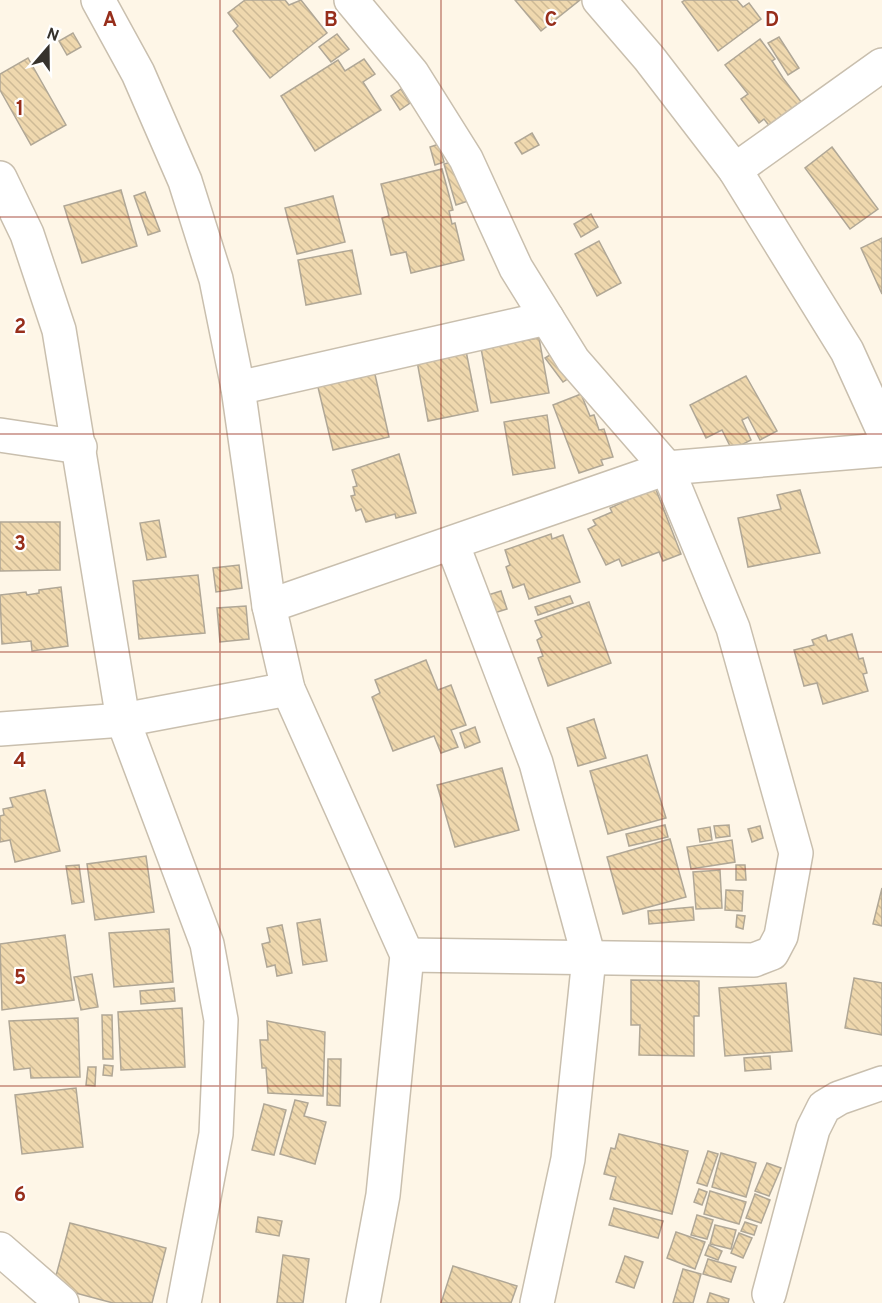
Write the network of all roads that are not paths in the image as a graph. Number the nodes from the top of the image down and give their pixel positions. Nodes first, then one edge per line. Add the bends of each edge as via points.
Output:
1 (98, 0) edge
2 (351, 0) edge
3 (599, 0) edge
4 (882, 65) edge
5 (735, 170) junction
6 (0, 178) edge
7 (547, 318) junction
8 (238, 388) junction
9 (882, 428) edge
10 (0, 435) edge
11 (80, 447) junction
12 (882, 450) edge
13 (667, 468) junction
14 (452, 543) junction
15 (269, 606) junction
16 (288, 689) junction
17 (123, 720) junction
18 (0, 729) edge
19 (407, 956) junction
20 (589, 958) junction
21 (882, 1083) edge
22 (0, 1249) edge
23 (769, 1294) dead end
24 (62, 1303) edge
25 (184, 1303) edge
26 (363, 1303) edge
27 (537, 1303) edge

1 - 8 street via 138,73 185,181 216,279
2 - 7 street via 412,73 466,159 516,268
3 - 5 street
4 - 5 street
5 - 9 street via 848,351
6 - 11 street via 27,234 59,330
7 - 8 street
7 - 13 street via 573,360
8 - 15 street
10 - 11 street
11 - 17 street
12 - 13 street
13 - 14 street
13 - 20 street via 733,628 796,853 781,936 771,953 754,960
14 - 15 street
14 - 20 street via 536,763
15 - 16 street
16 - 17 street
16 - 19 street
17 - 18 street
17 - 25 street via 207,944 221,1020 216,1134
19 - 20 street
19 - 26 street via 383,1195
20 - 27 street via 568,1159
21 - 23 street via 824,1107 813,1129
22 - 24 street

